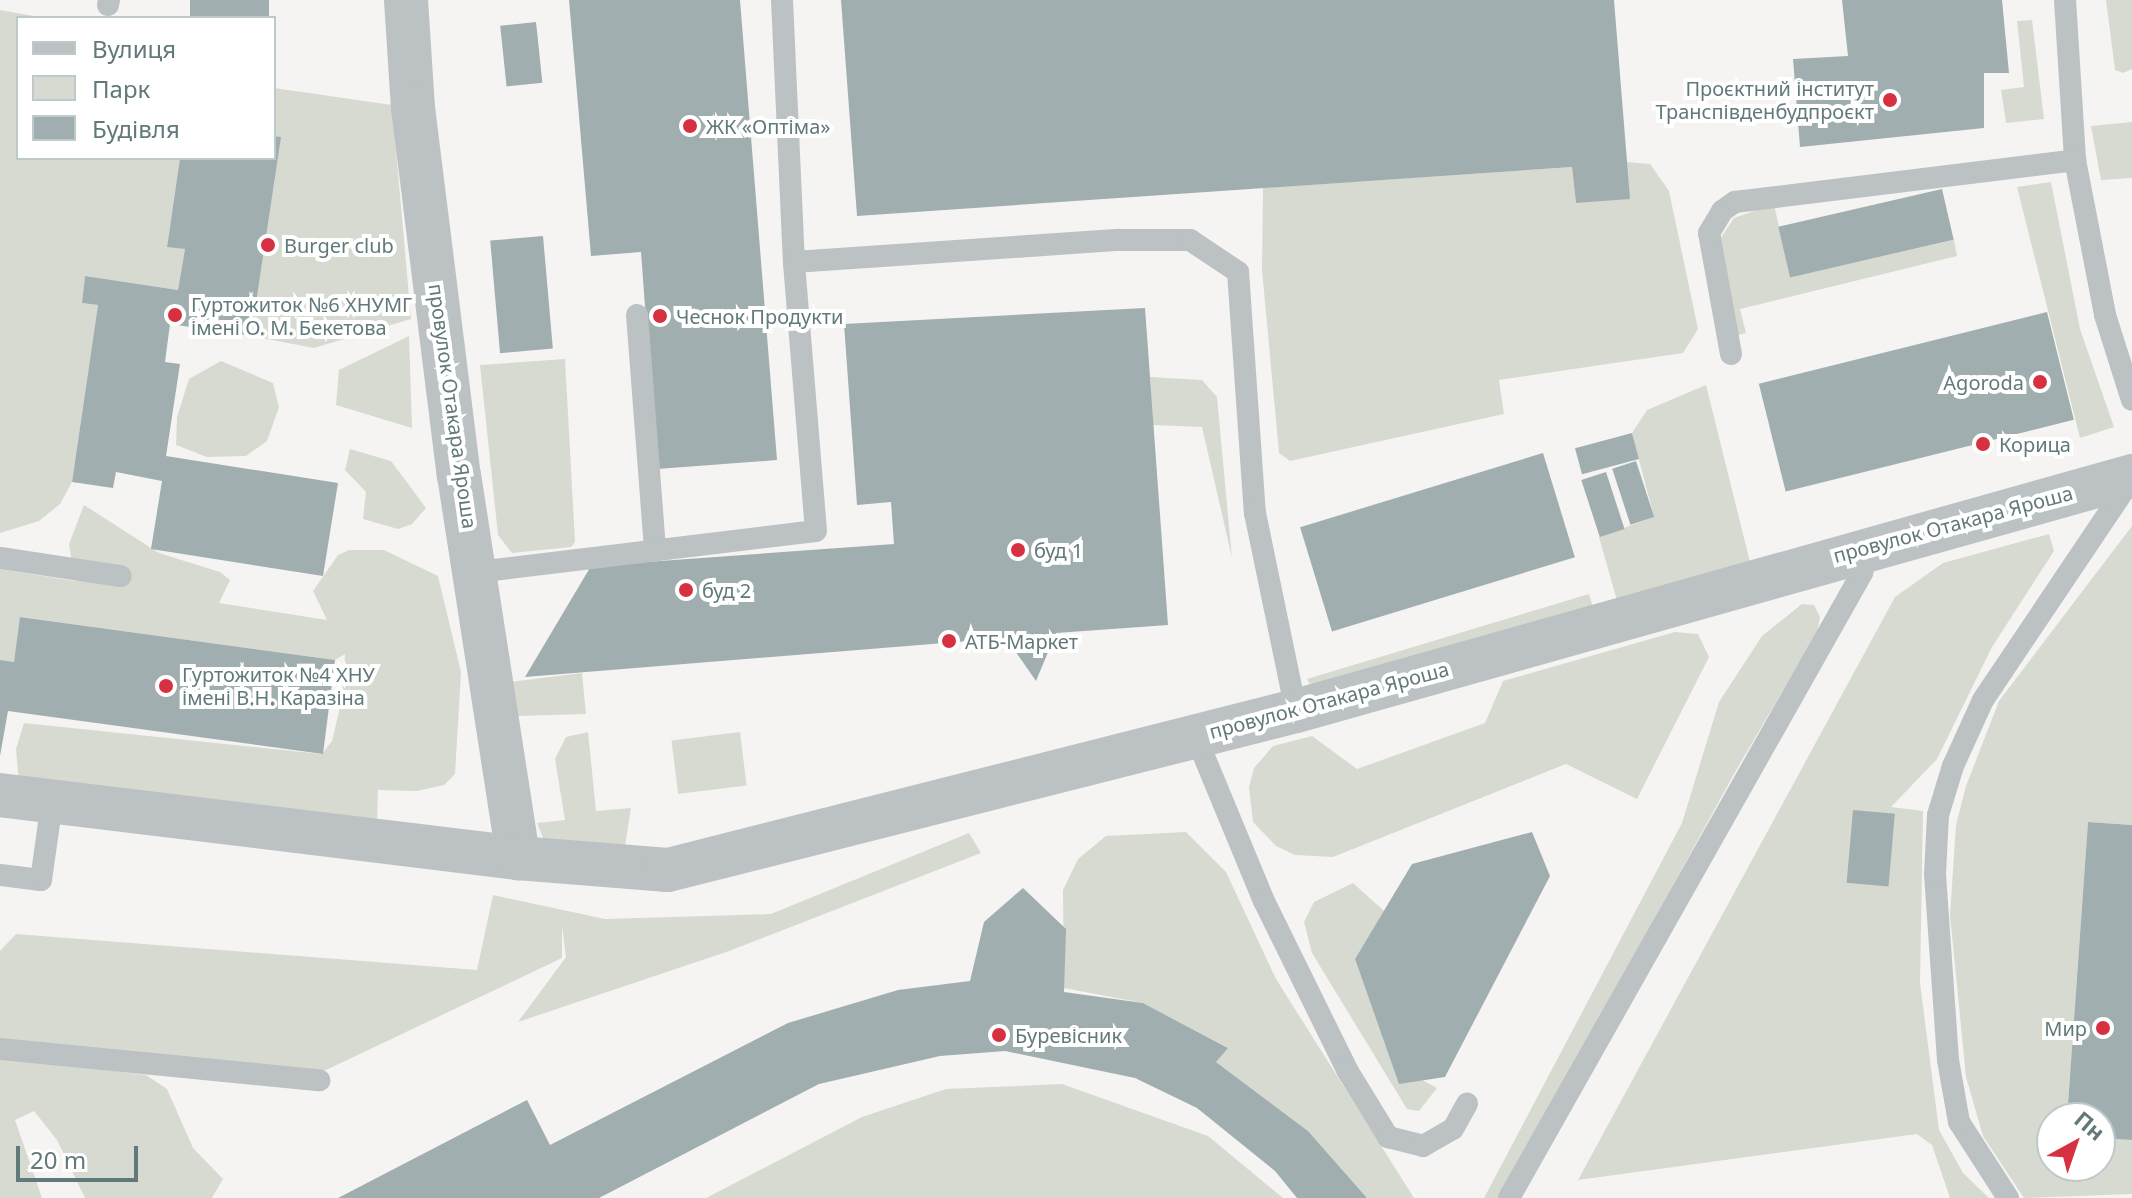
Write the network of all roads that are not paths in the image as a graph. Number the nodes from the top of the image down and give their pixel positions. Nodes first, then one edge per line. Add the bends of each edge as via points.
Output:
1 (406, 0) edge
2 (782, 0) edge
3 (2065, 0) edge
4 (2075, 160) junction
5 (794, 262) junction
6 (637, 315) dead end
7 (1731, 354) dead end
8 (2132, 400) edge
9 (2132, 477) edge
10 (1869, 546) junction
11 (655, 550) junction
12 (0, 558) edge
13 (477, 572) junction
14 (121, 576) dead end
15 (1296, 711) junction
16 (1196, 737) junction
17 (0, 795) edge
18 (52, 802) junction
19 (518, 858) junction
20 (0, 875) edge
21 (0, 1049) edge
22 (319, 1080) dead end
23 (1467, 1104) dead end
24 (1509, 1198) edge
25 (2008, 1198) edge

1 - 13 street, провулок Отакара Яроша via 413,108 459,475
2 - 5 lane
3 - 4 lane
4 - 7 lane via 1735,202 1722,211 1709,233
4 - 8 lane via 2105,315
5 - 11 lane via 816,531
5 - 15 lane via 1190,240 1238,272 1255,513
6 - 11 lane
9 - 10 street, провулок Отакара Яроша
9 - 25 lane via 1983,700 1938,815 1935,874 1948,1060 1959,1122
10 - 15 street, провулок Отакара Яроша
10 - 24 lane via 1862,573
11 - 13 lane
12 - 14 lane
13 - 19 street, провулок Отакара Яроша
15 - 16 street, провулок Отакара Яроша
16 - 19 street, провулок Отакара Яроша via 668,870
16 - 23 lane via 1264,901 1347,1070 1388,1137 1423,1146 1453,1129
17 - 18 street, провулок Отакара Яроша
18 - 19 street, провулок Отакара Яроша
18 - 20 lane via 41,880
21 - 22 lane

